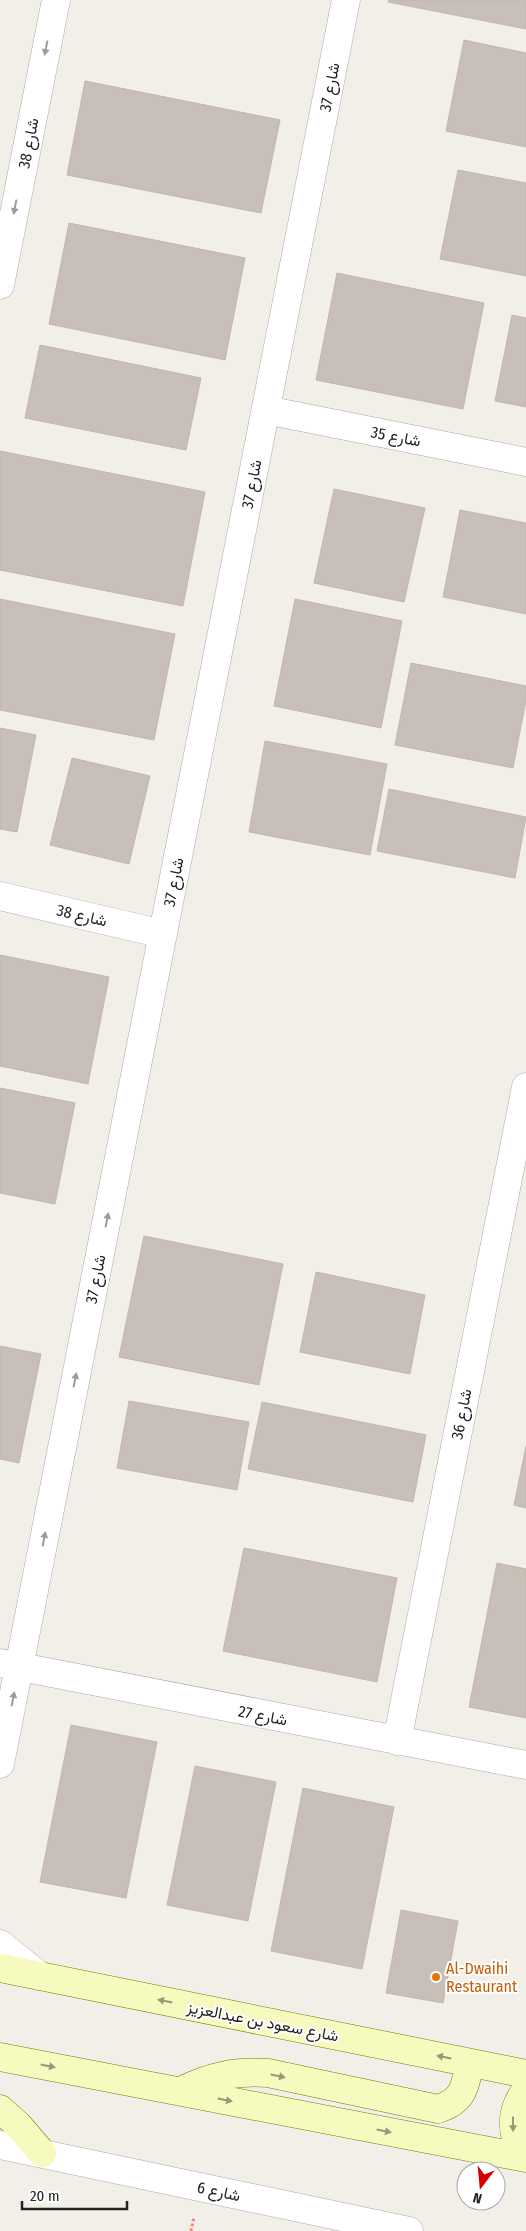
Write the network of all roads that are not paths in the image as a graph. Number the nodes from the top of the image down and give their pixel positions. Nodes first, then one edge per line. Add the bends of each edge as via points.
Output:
1 (56, 0) edge
2 (346, 0) edge
3 (0, 285) edge
4 (266, 410) junction
5 (526, 462) edge
6 (0, 896) edge
7 (163, 934) junction
8 (526, 1088) edge
9 (9, 1665) edge
10 (397, 1741) junction
11 (0, 1764) edge
12 (526, 1765) edge
13 (0, 1944) edge
14 (0, 1968) edge
15 (40, 1976) junction
16 (0, 2057) edge
17 (470, 2063) junction
18 (526, 2074) edge
19 (526, 2090) edge
20 (181, 2091) junction
21 (0, 2109) edge
22 (0, 2145) edge
23 (42, 2153) junction
24 (526, 2158) edge
25 (409, 2231) edge

1 -> 3 street, شارع 38
2 - 4 street, شارع 37
4 - 5 street, شارع 35
4 - 7 street, شارع 37
6 - 7 street, شارع 38
9 -> 7 street, شارع 37
8 - 10 street, شارع 36
9 - 10 street, شارع 27
11 -> 9 street, شارع 37
10 - 12 street, شارع 27
13 - 15 street
14 - 15 main road, شارع سعود بن عبدالعزيز
17 -> 15 main road, شارع سعود بن عبدالعزيز
16 -> 20 main road
17 - 18 main road, شارع سعود بن عبدالعزيز
20 -> 17 main road via 223,2074 245,2072 438,2109 448,2106 460,2095
19 -> 24 main road via 514,2114 513,2130 517,2145
20 -> 24 main road
21 - 23 main road
22 - 23 street, شارع 6
23 - 25 street, شارع 6

